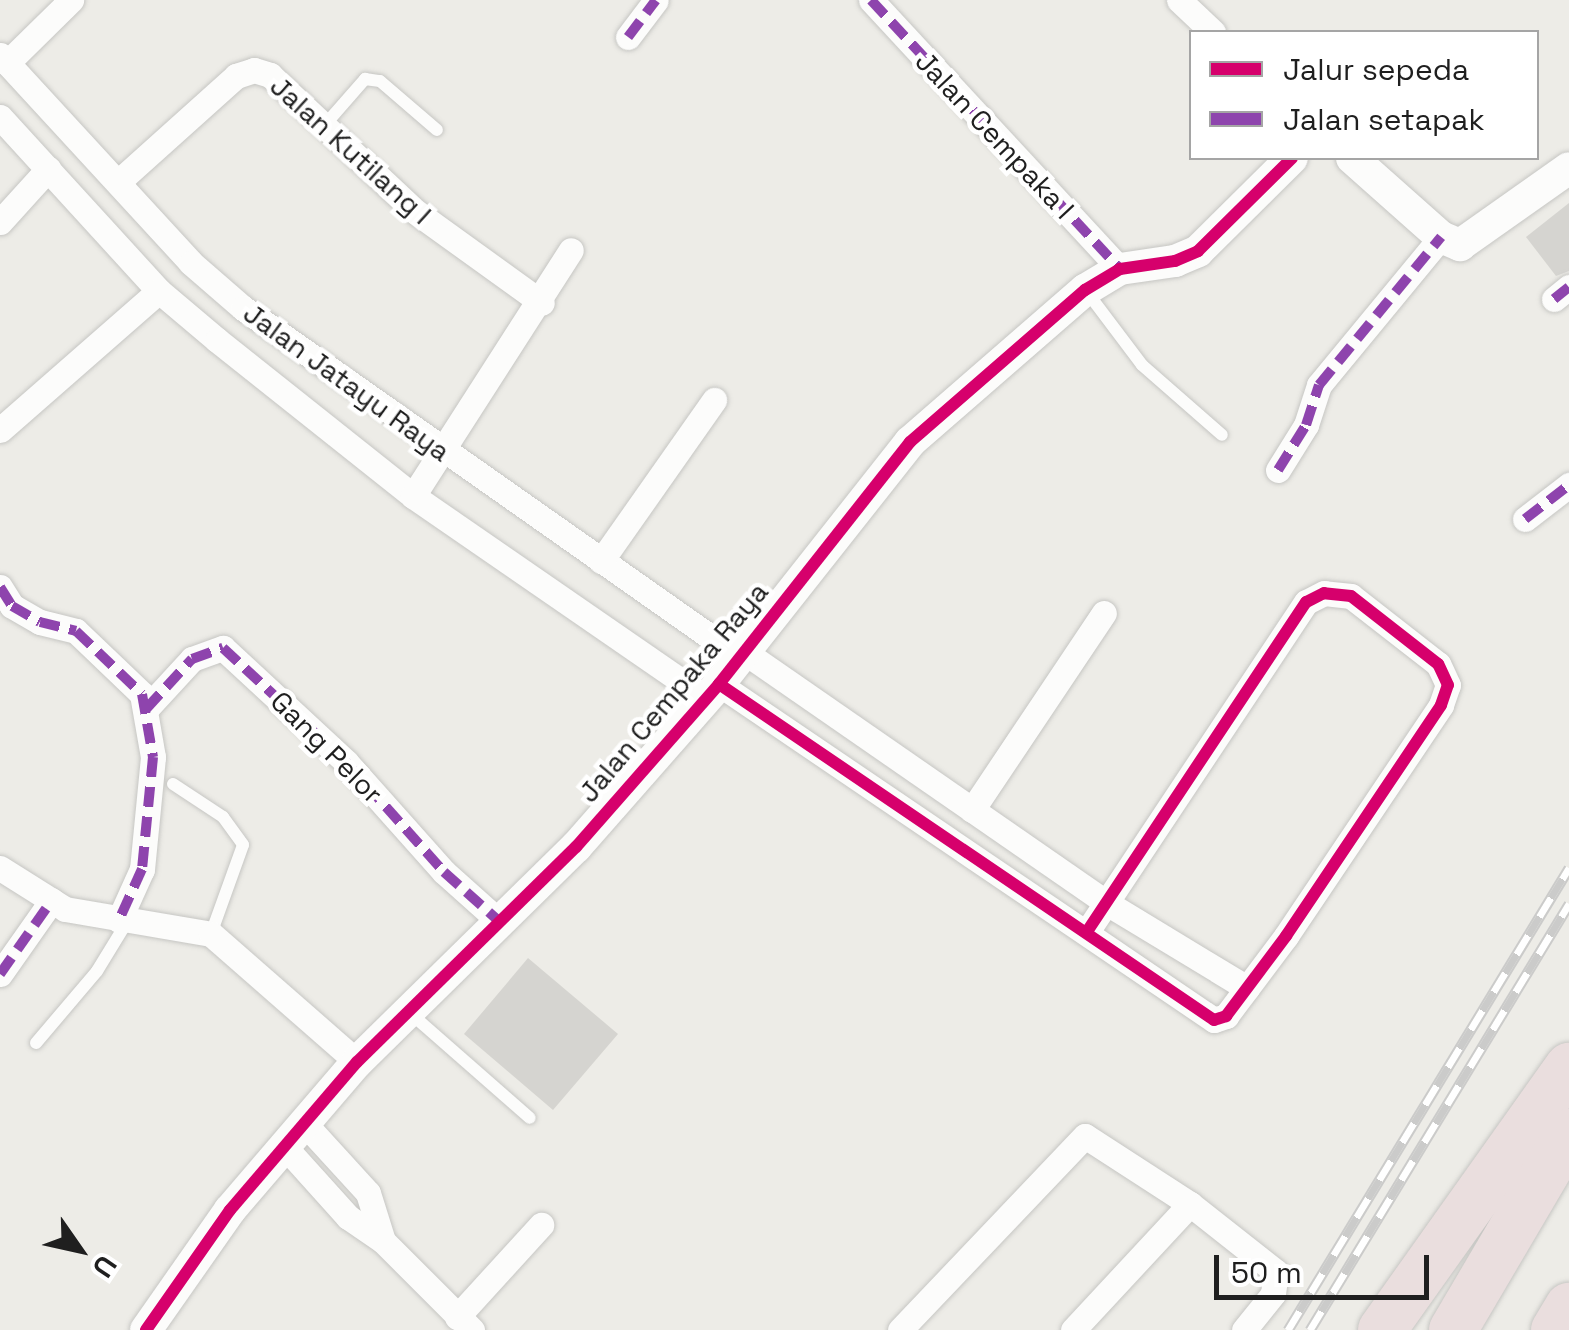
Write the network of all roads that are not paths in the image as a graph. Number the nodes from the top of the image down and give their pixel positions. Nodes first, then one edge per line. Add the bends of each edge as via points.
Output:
1 (71, 0) edge
2 (656, 0) edge
3 (870, 0) edge
4 (1179, 0) edge
5 (1211, 30) edge
6 (628, 36) dead end
7 (3, 59) edge
8 (0, 117) edge
9 (323, 128) junction
10 (436, 130) dead end
11 (1290, 160) edge
12 (1354, 160) edge
13 (1569, 168) edge
14 (48, 169) junction
15 (118, 182) junction
16 (0, 222) edge
17 (1442, 237) junction
18 (571, 250) dead end
19 (1120, 269) junction
20 (1084, 290) junction
21 (159, 292) junction
22 (542, 303) junction
23 (714, 400) dead end
24 (0, 430) edge
25 (1222, 434) dead end
26 (442, 450) junction
27 (1278, 470) dead end
28 (1569, 485) edge
29 (413, 496) junction
30 (1525, 519) dead end
31 (601, 560) junction
32 (0, 587) edge
33 (1104, 613) dead end
34 (741, 654) junction
35 (712, 691) junction
36 (146, 709) junction
37 (172, 784) dead end
38 (972, 810) junction
39 (0, 868) edge
40 (52, 900) junction
41 (1105, 902) junction
42 (123, 921) junction
43 (500, 922) junction
44 (1087, 930) junction
45 (211, 934) junction
46 (0, 974) edge
47 (1246, 988) junction
48 (408, 1011) junction
49 (36, 1043) dead end
50 (357, 1062) junction
51 (1569, 1067) edge
52 (530, 1118) dead end
53 (1569, 1133) edge
54 (295, 1136) junction
55 (1190, 1204) junction
56 (540, 1225) dead end
57 (383, 1241) junction
58 (1569, 1307) edge
59 (464, 1323) edge
60 (909, 1327) edge
61 (146, 1330) edge
62 (1074, 1330) edge
63 (1244, 1330) edge
64 (1382, 1330) edge
65 (1453, 1330) edge
66 (1555, 1330) edge

1 - 7 street
2 - 6 street
3 - 19 street, Jalan Cempaka I
4 - 5 street
7 - 15 street, Jalan Jatayu Raya
8 - 14 street, Jalan Jatayu Raya
9 - 10 lane via 366,79 380,80
9 - 15 street, Jalan Kutilang I via 270,75 254,70 236,76
9 - 22 street, Jalan Kutilang I via 416,212
11 - 19 street, Jalan Cempaka Raya via 1198,251 1176,262
12 - 17 street
13 - 17 street via 1460,245
14 - 16 street
14 - 21 street, Jalan Jatayu Raya
15 - 26 street, Jalan Jatayu Raya via 243,308
17 - 27 street via 1319,385 1306,426
18 - 22 street
19 - 20 street, Jalan Cempaka Raya
20 - 25 lane via 1142,365
20 - 34 street, Jalan Cempaka Raya via 910,442
21 - 24 street
21 - 29 street, Jalan Jatayu Raya
22 - 26 street
23 - 31 street
26 - 29 street
26 - 31 street, Jalan Jatayu Raya
28 - 30 street
29 - 35 street, Jalan Jatayu Raya
31 - 34 street, Jalan Jatayu Raya
32 - 36 street via 12,606 76,631 130,680
33 - 38 street
34 - 35 street, Jalan Cempaka Raya
34 - 38 street, Jalan Jatayu Raya
35 - 43 street, Jalan Cempaka Raya
35 - 44 street, Jalan Jatayu Raya
36 - 42 street via 153,757 142,869
36 - 43 street, Gang Pelor via 192,660 223,648 346,762 444,872
37 - 45 lane via 223,817 243,845
38 - 41 street, Jalan Jatayu Raya
39 - 40 street
40 - 42 street
40 - 46 street
41 - 44 street
41 - 47 street, Jalan Jatayu Raya
41 - 47 street via 1306,602 1324,593 1351,596 1438,664 1448,685
42 - 45 street
42 - 49 lane via 98,972
43 - 48 street, Jalan Cempaka Raya
44 - 47 street, Jalan Jatayu Raya via 1214,1020 1226,1016
45 - 50 street
48 - 50 street, Jalan Cempaka Raya
48 - 52 lane
50 - 54 street, Jalan Cempaka Raya
51 - 64 highway
53 - 65 highway
54 - 57 street via 348,1217
54 - 57 street via 335,1159 377,1206
54 - 61 street, Jalan Cempaka Raya via 230,1210
55 - 60 street via 1080,1138
55 - 62 street
55 - 63 street via 1276,1272 1273,1294
56 - 59 street
57 - 59 street
58 - 66 highway

